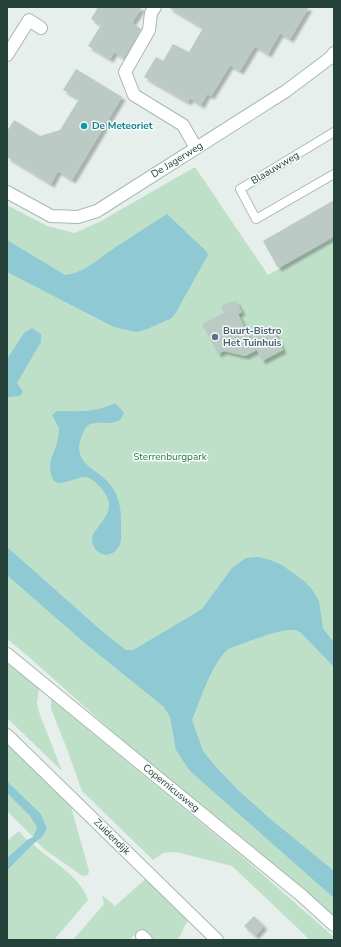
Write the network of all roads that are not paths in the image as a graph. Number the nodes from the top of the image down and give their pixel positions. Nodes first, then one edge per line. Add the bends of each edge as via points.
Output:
1 (155, 7) edge
2 (41, 28) dead end
3 (7, 55) edge
4 (333, 58) edge
5 (334, 132) edge
6 (196, 148) junction
7 (334, 174) edge
8 (7, 192) edge
9 (7, 654) edge
10 (7, 735) edge
11 (334, 925) edge
12 (217, 940) edge

1 - 6 street via 151,13 150,30 125,72 134,95 183,125
2 - 3 street via 29,20
4 - 6 street, De Jagerweg
5 - 7 lane, Blaauwweg via 240,189 256,219
6 - 8 street, De Jagerweg via 97,211 78,217 51,216
9 - 11 street, Copernicusweg via 301,895
10 - 12 street, Zuidendijk

